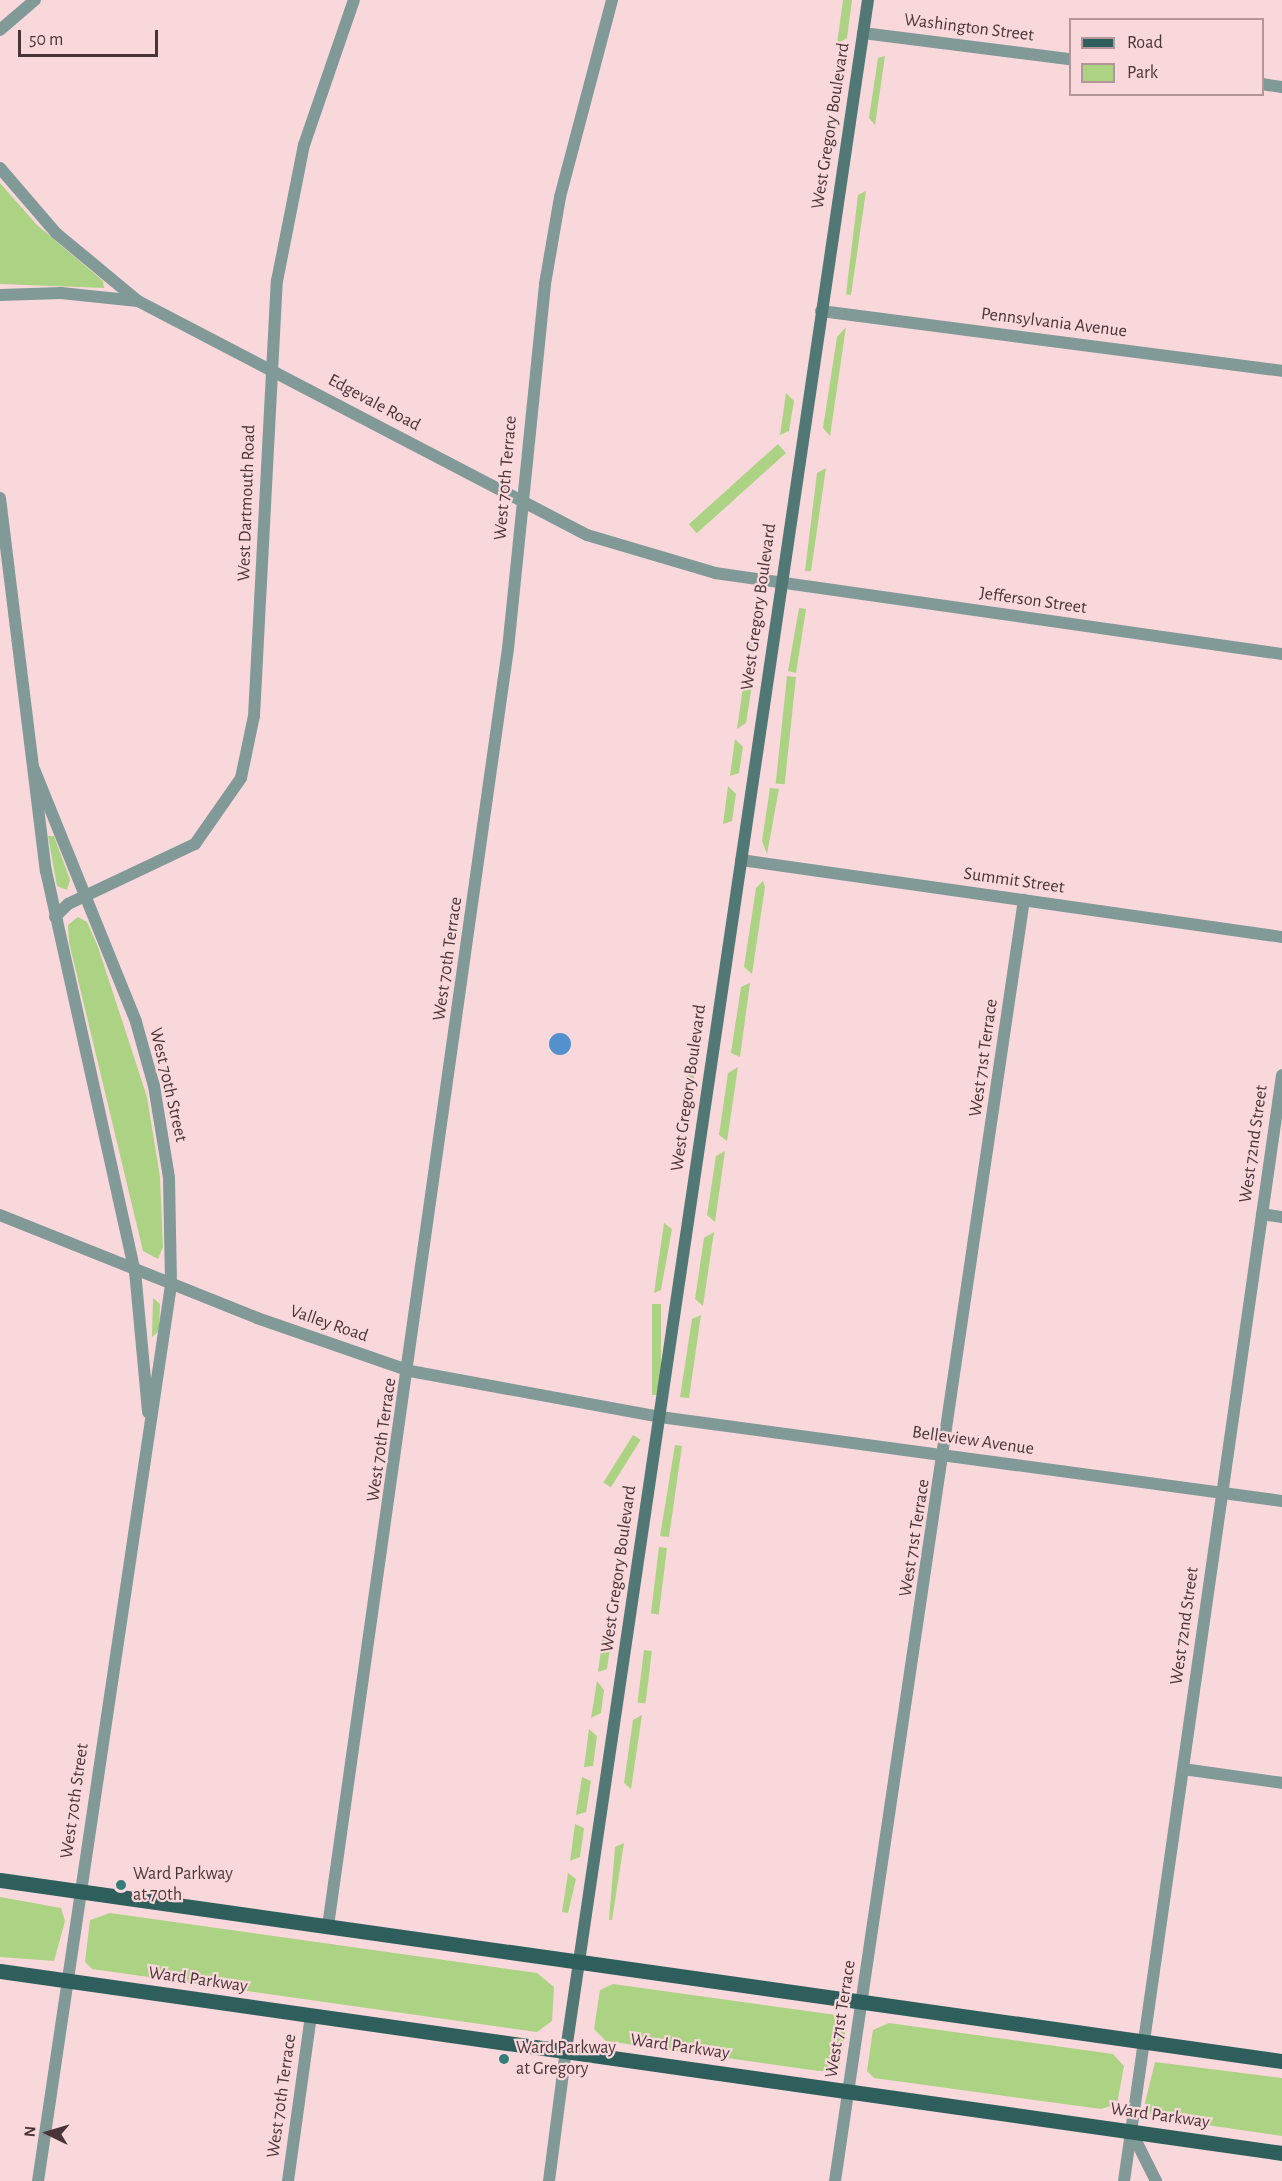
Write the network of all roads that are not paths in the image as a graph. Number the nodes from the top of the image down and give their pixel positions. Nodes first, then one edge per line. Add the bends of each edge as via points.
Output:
1 (35, 0) edge
2 (354, 0) edge
3 (612, 0) edge
4 (868, 0) edge
5 (0, 30) edge
6 (863, 33) junction
7 (1069, 59) edge
8 (1264, 84) edge
9 (1282, 87) edge
10 (0, 168) edge
11 (0, 295) edge
12 (138, 301) junction
13 (821, 311) junction
14 (269, 366) junction
15 (1282, 371) edge
16 (0, 498) edge
17 (522, 500) junction
18 (780, 584) junction
19 (1282, 654) edge
20 (34, 769) junction
21 (741, 860) junction
22 (87, 895) junction
23 (1024, 900) junction
24 (55, 917) junction
25 (1282, 937) edge
26 (1282, 1075) edge
27 (1262, 1214) junction
28 (0, 1215) edge
29 (1282, 1217) edge
30 (135, 1271) junction
31 (171, 1285) junction
32 (410, 1371) junction
33 (660, 1417) junction
34 (149, 1425) junction
35 (946, 1455) junction
36 (1221, 1493) junction
37 (1282, 1501) edge
38 (1183, 1768) junction
39 (1282, 1783) edge
40 (0, 1880) edge
41 (80, 1891) junction
42 (328, 1926) junction
43 (579, 1963) junction
44 (0, 1971) edge
45 (66, 1980) junction
46 (862, 2000) junction
47 (311, 2016) junction
48 (1142, 2042) junction
49 (566, 2050) junction
50 (1282, 2061) edge
51 (849, 2092) junction
52 (1131, 2132) junction
53 (1282, 2153) edge
54 (38, 2181) edge
55 (288, 2181) edge
56 (549, 2181) edge
57 (836, 2181) edge
58 (1124, 2181) edge
59 (1156, 2181) edge

1 - 5 street
2 - 14 street, West Dartmouth Road via 290,202
3 - 17 street, West 70th Terrace via 560,197
4 - 6 main road, West Gregory Boulevard
6 - 7 street, Washington Street
6 - 13 main road, West Gregory Boulevard
8 - 9 street
10 - 12 street, Edgevale Road via 56,233
11 - 12 street via 61,293
12 - 14 street, Edgevale Road
13 - 15 street, Pennsylvania Avenue
13 - 18 main road, West Gregory Boulevard
14 - 17 street, Edgevale Road
14 - 22 street, West Dartmouth Road via 254,716 240,778 195,844
16 - 20 street, West 70th Street
17 - 18 street, Edgevale Road via 587,535 648,555
17 - 32 street, West 70th Terrace via 508,649
18 - 19 street, Jefferson Street
18 - 21 main road, West Gregory Boulevard
20 - 22 street, West 70th Street
20 - 24 street, West 70th Street
21 - 23 street, Summit Street
21 - 33 main road, West Gregory Boulevard
22 - 24 street, West Dartmouth Road
22 - 31 street, West 70th Street via 136,1022 161,1121
23 - 25 street, Summit Street
23 - 35 street, West 71st Terrace
24 - 30 street, West 70th Street
26 - 27 street, West 72nd Street
27 - 29 street
27 - 36 street, West 72nd Street
28 - 30 street, Valley Road
30 - 31 street, Valley Road
30 - 34 street, West 70th Street
31 - 32 street, Valley Road
31 - 34 street, West 70th Street
32 - 33 street, Valley Road
32 - 42 street, West 70th Terrace
33 - 35 street, Belleview Avenue
33 - 43 main road, West Gregory Boulevard
34 - 41 street, West 70th Street
35 - 36 street, Belleview Avenue
35 - 46 street, West 71st Terrace
36 - 37 street, Belleview Avenue
36 - 38 street, West 72nd Street
38 - 39 street
38 - 48 street, West 72nd Street
40 - 41 main road
41 - 42 main road
41 - 45 street, West 70th Street
42 - 43 main road
43 - 46 main road
43 - 49 main road, West Gregory Boulevard
44 - 45 main road, Ward Parkway
45 - 47 main road, Ward Parkway
45 - 54 street, West 70th Street
46 - 48 main road
46 - 51 street, West 71st Terrace
47 - 49 main road, Ward Parkway
47 - 55 street, West 70th Terrace
48 - 50 main road
48 - 52 street, West 72nd Street
49 - 51 main road, Ward Parkway
49 - 56 street, West Gregory Boulevard
51 - 52 main road, Ward Parkway
51 - 57 street, West 71st Terrace
52 - 53 main road, Ward Parkway
52 - 58 street, West 72nd Street
52 - 59 street

